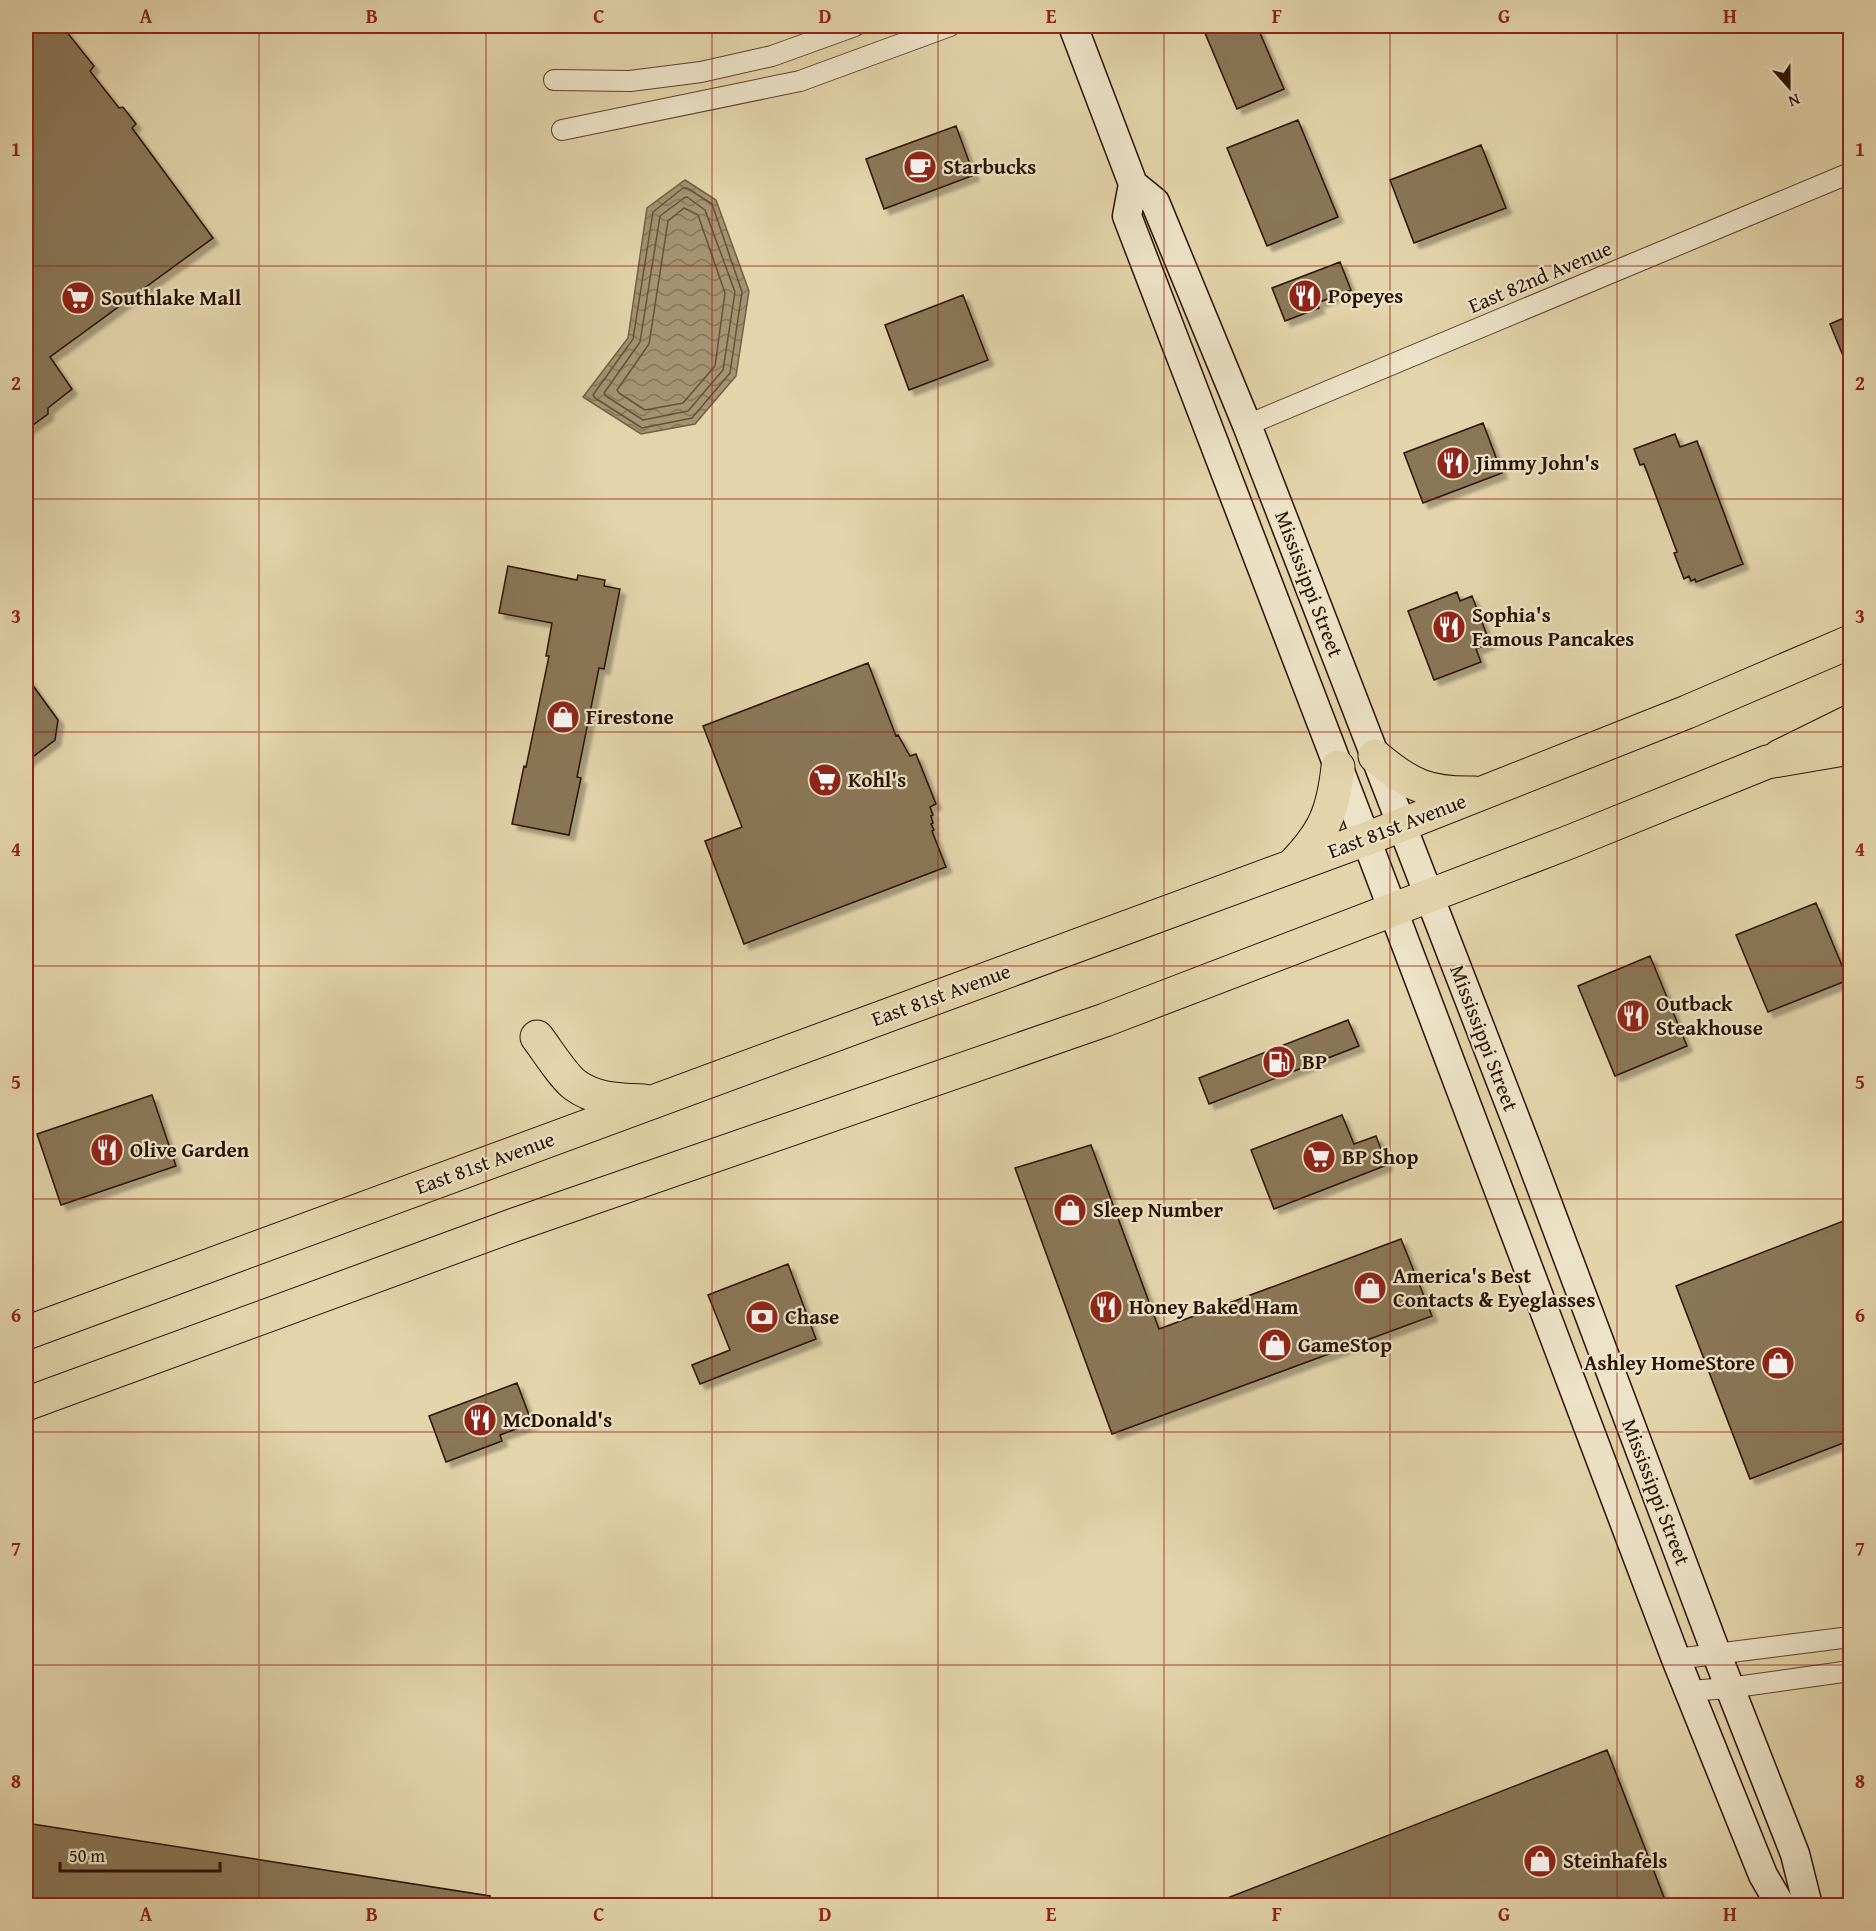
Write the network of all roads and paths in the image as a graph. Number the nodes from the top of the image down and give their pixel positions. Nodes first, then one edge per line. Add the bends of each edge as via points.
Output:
1 (855, 26) edge
2 (950, 26) edge
3 (1073, 26) edge
4 (554, 80) dead end
5 (562, 130) dead end
6 (1851, 173) edge
7 (1133, 184) junction
8 (1247, 425) junction
9 (1851, 642) edge
10 (1851, 721) edge
11 (1851, 748) edge
12 (1375, 756) junction
13 (1767, 762) junction
14 (1338, 768) junction
15 (1485, 792) junction
16 (1402, 825) junction
17 (1366, 840) junction
18 (1290, 867) junction
19 (1429, 896) junction
20 (1393, 910) junction
21 (537, 1037) dead end
22 (651, 1101) junction
23 (26, 1333) edge
24 (26, 1404) edge
25 (1851, 1637) edge
26 (1717, 1655) junction
27 (1676, 1659) junction
28 (1851, 1671) edge
29 (1729, 1688) junction
30 (1689, 1691) junction
31 (1780, 1905) edge
32 (1808, 1905) edge

1 - 4 street via 772,56 701,72 630,81
2 - 5 street via 800,81
3 - 7 street, Mississippi Street
6 - 8 street, East 82nd Avenue
7 - 8 street, Mississippi Street via 1155,202
7 - 14 street, Mississippi Street via 1127,216
8 - 12 street, Mississippi Street
9 - 15 highway, East 81st Avenue
10 - 13 main road
11 - 13 highway
12 - 15 highway via 1399,776 1419,786 1447,794
12 - 16 street, Mississippi Street
13 - 19 highway
14 - 17 street, Mississippi Street
14 - 18 highway via 1335,797 1323,827 1313,844
15 - 16 highway, East 81st Avenue
16 - 17 highway, East 81st Avenue
16 - 19 street, Mississippi Street
17 - 18 highway, East 81st Avenue
17 - 20 street, Mississippi Street
18 - 22 highway, East 81st Avenue
19 - 20 highway
19 - 26 street, Mississippi Street
20 - 24 highway via 1105,1020 514,1225
20 - 27 street, Mississippi Street
21 - 22 highway via 574,1085 612,1100
22 - 23 highway, East 81st Avenue
25 - 26 street
26 - 27 street
26 - 29 street, Mississippi Street
27 - 30 street, Mississippi Street
28 - 29 street
29 - 30 street
29 - 32 street, Mississippi Street via 1795,1854
30 - 31 street, Mississippi Street via 1763,1875

